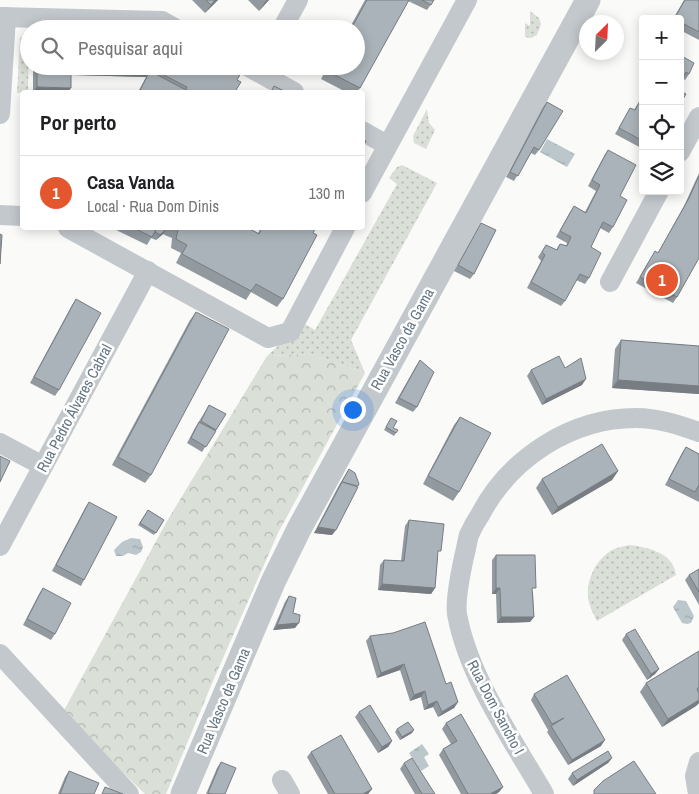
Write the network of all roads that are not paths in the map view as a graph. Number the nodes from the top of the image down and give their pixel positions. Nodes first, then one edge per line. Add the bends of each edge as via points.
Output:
1 (298, 0) edge
2 (467, 0) edge
3 (588, 0) edge
4 (3, 17) edge
5 (122, 20) edge
6 (287, 20) edge
7 (266, 75) edge
8 (291, 90) edge
9 (0, 114) edge
10 (699, 117) edge
11 (365, 133) edge
12 (387, 145) junction
13 (681, 150) edge
14 (365, 187) edge
15 (657, 195) edge
16 (0, 215) edge
17 (20, 216) edge
18 (72, 230) edge
19 (344, 230) edge
20 (148, 271) junction
21 (610, 282) dead end
22 (698, 431) edge
23 (0, 443) edge
24 (43, 466) junction
25 (0, 546) edge
26 (0, 654) edge
27 (699, 762) edge
28 (130, 794) edge
29 (183, 794) edge
30 (544, 794) edge
31 (698, 794) edge

1 - 6 street
2 - 12 street
3 - 29 street, Rua Vasco da Gama via 299,529 273,582
4 - 5 street
4 - 9 street
7 - 8 street
10 - 13 street
11 - 12 street
12 - 14 street
15 - 21 street
16 - 17 street
18 - 20 street
19 - 20 street via 290,332 268,338
20 - 24 street, Rua Pedro Álvares Cabral
22 - 30 street, Rua Dom Sancho I via 667,421 638,418 609,419 580,426 519,463 489,497 470,534 461,570 457,611 466,652
23 - 24 street
24 - 25 street, Rua Pedro Álvares Cabral
26 - 28 street
27 - 31 street via 695,776

